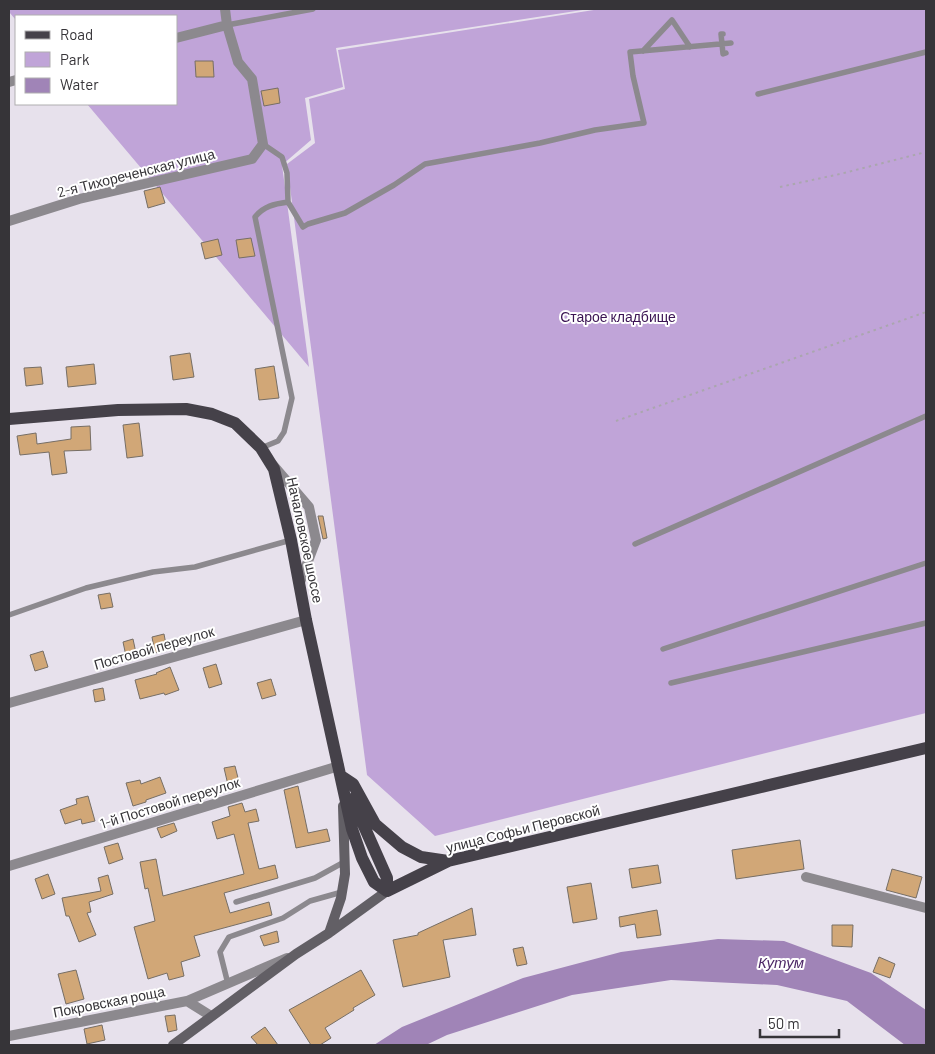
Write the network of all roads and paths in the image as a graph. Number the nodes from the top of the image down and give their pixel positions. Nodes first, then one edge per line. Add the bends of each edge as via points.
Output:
1 (225, 9) edge
2 (313, 9) edge
3 (227, 25) junction
4 (723, 34) dead end
5 (178, 37) edge
6 (731, 43) dead end
7 (722, 44) junction
8 (690, 47) junction
9 (644, 51) junction
10 (926, 52) edge
11 (726, 53) dead end
12 (758, 94) dead end
13 (263, 144) junction
14 (926, 152) edge
15 (780, 187) dead end
16 (288, 202) junction
17 (9, 221) edge
18 (926, 312) edge
19 (926, 416) edge
20 (9, 418) edge
21 (616, 421) dead end
22 (264, 453) junction
23 (292, 540) junction
24 (636, 544) dead end
25 (926, 563) edge
26 (300, 585) junction
27 (9, 616) edge
28 (306, 620) junction
29 (926, 623) edge
30 (663, 649) dead end
31 (671, 684) dead end
32 (9, 703) edge
33 (926, 748) edge
34 (340, 771) junction
35 (346, 861) junction
36 (448, 861) junction
37 (9, 866) edge
38 (806, 877) dead end
39 (386, 891) junction
40 (342, 892) junction
41 (236, 902) dead end
42 (926, 908) edge
43 (329, 933) junction
44 (296, 954) junction
45 (228, 984) junction
46 (187, 1001) junction
47 (211, 1016) junction
48 (9, 1036) edge
49 (173, 1045) edge

1 - 3 street
2 - 3 lane
3 - 5 street
3 - 13 street via 238,62 252,79
4 - 7 lane via 720,34
6 - 7 lane
7 - 8 lane
7 - 11 lane via 723,54
8 - 9 lane
8 - 9 lane via 672,20
9 - 16 lane via 630,52 644,123 425,164 345,213 303,227
10 - 12 lane
13 - 16 lane via 282,157 287,172
13 - 17 street, 2-я Тихореченская улица via 252,159 79,199
14 - 15 path
16 - 22 lane via 270,205 255,217 292,398 284,432
18 - 21 path
19 - 24 lane
20 - 22 main road, Началовское шоссе via 186,409 235,423
22 - 23 main road, Началовское шоссе via 274,469
22 - 26 street via 309,507 316,540
23 - 26 main road, Началовское шоссе
23 - 27 lane via 195,566 86,588
25 - 30 lane
26 - 28 main road, Началовское шоссе
28 - 32 street, Постовой переулок
28 - 34 main road, Началовское шоссе
29 - 31 lane
33 - 36 main road, улица Софьи Перовской
34 - 35 main road
34 - 36 main road via 353,784 375,824 402,847 421,857
34 - 37 street, 1-й Постовой переулок
34 - 39 main road, Началовское шоссе via 352,829 362,858 374,882
35 - 40 main road
35 - 41 lane via 315,878
36 - 39 main road, улица Софьи Перовской
38 - 42 street
39 - 43 main road, улица Софьи Перовской
40 - 43 main road
40 - 45 lane via 310,901 283,918 229,937 220,952
43 - 44 main road, улица Софьи Перовской
44 - 45 street
44 - 47 main road, улица Софьи Перовской
45 - 46 street
46 - 47 street, Покровская роща
46 - 48 street, Покровская роща
47 - 49 main road, улица Софьи Перовской

